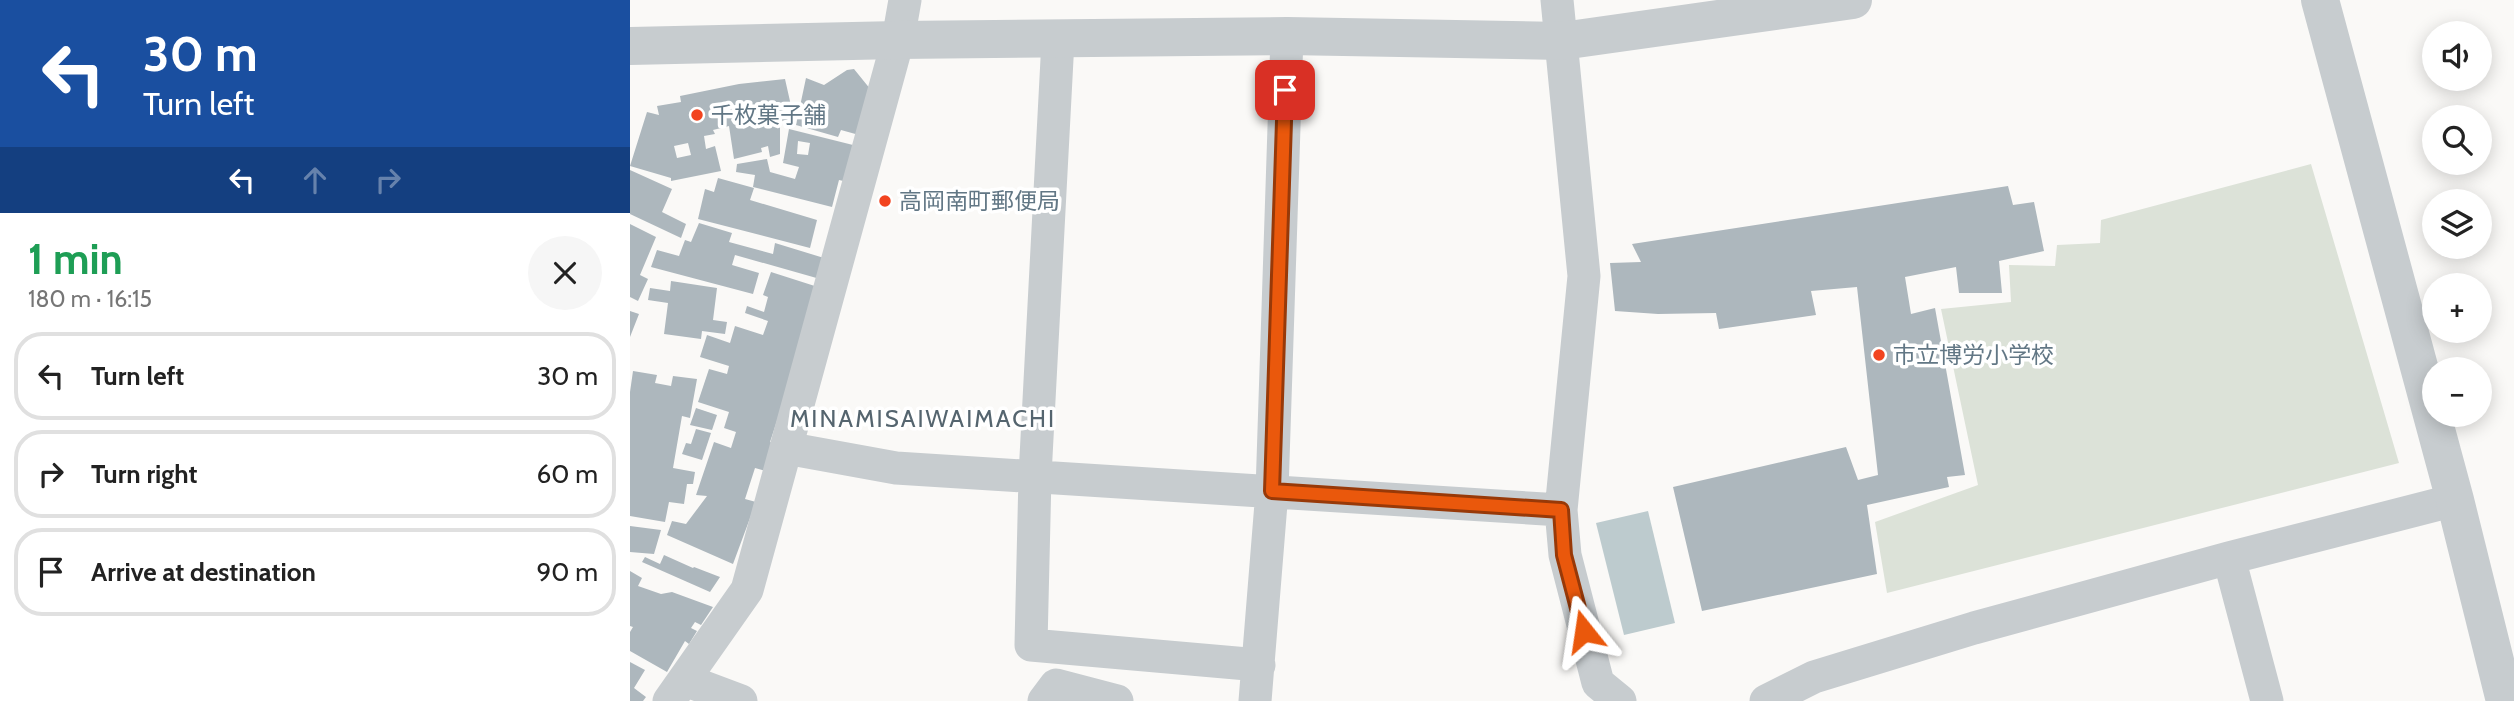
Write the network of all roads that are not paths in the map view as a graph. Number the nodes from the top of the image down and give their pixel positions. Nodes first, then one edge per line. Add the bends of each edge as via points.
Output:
1 (905, 0) edge
2 (1557, 0) edge
3 (1853, 0) edge
4 (2320, 0) edge
5 (1287, 36) junction
6 (898, 40) junction
7 (1058, 40) junction
8 (1562, 41) junction
9 (630, 46) edge
10 (786, 447) junction
11 (1035, 476) junction
12 (1272, 491) junction
13 (2455, 500) junction
14 (1561, 510) junction
15 (2229, 558) junction
16 (1259, 665) junction
17 (677, 690) edge
18 (1602, 695) edge
19 (741, 701) edge
20 (1044, 701) edge
21 (1117, 701) edge
22 (1255, 701) edge
23 (1766, 701) edge
24 (2267, 701) edge
25 (2505, 701) edge

1 - 6 street
2 - 8 street
3 - 8 street
4 - 13 street
5 - 7 street
5 - 8 street
5 - 12 street
6 - 7 street
6 - 9 street
6 - 10 street
7 - 11 street
8 - 14 street via 1584,276
10 - 11 street via 896,468
10 - 17 street via 747,590
11 - 12 street
11 - 16 street via 1031,645
12 - 14 street
12 - 16 street
13 - 15 street
13 - 25 street
14 - 18 street via 1564,555
15 - 23 street via 1877,656 1814,677
15 - 24 street
16 - 22 street
17 - 19 street
20 - 21 street via 1056,685

